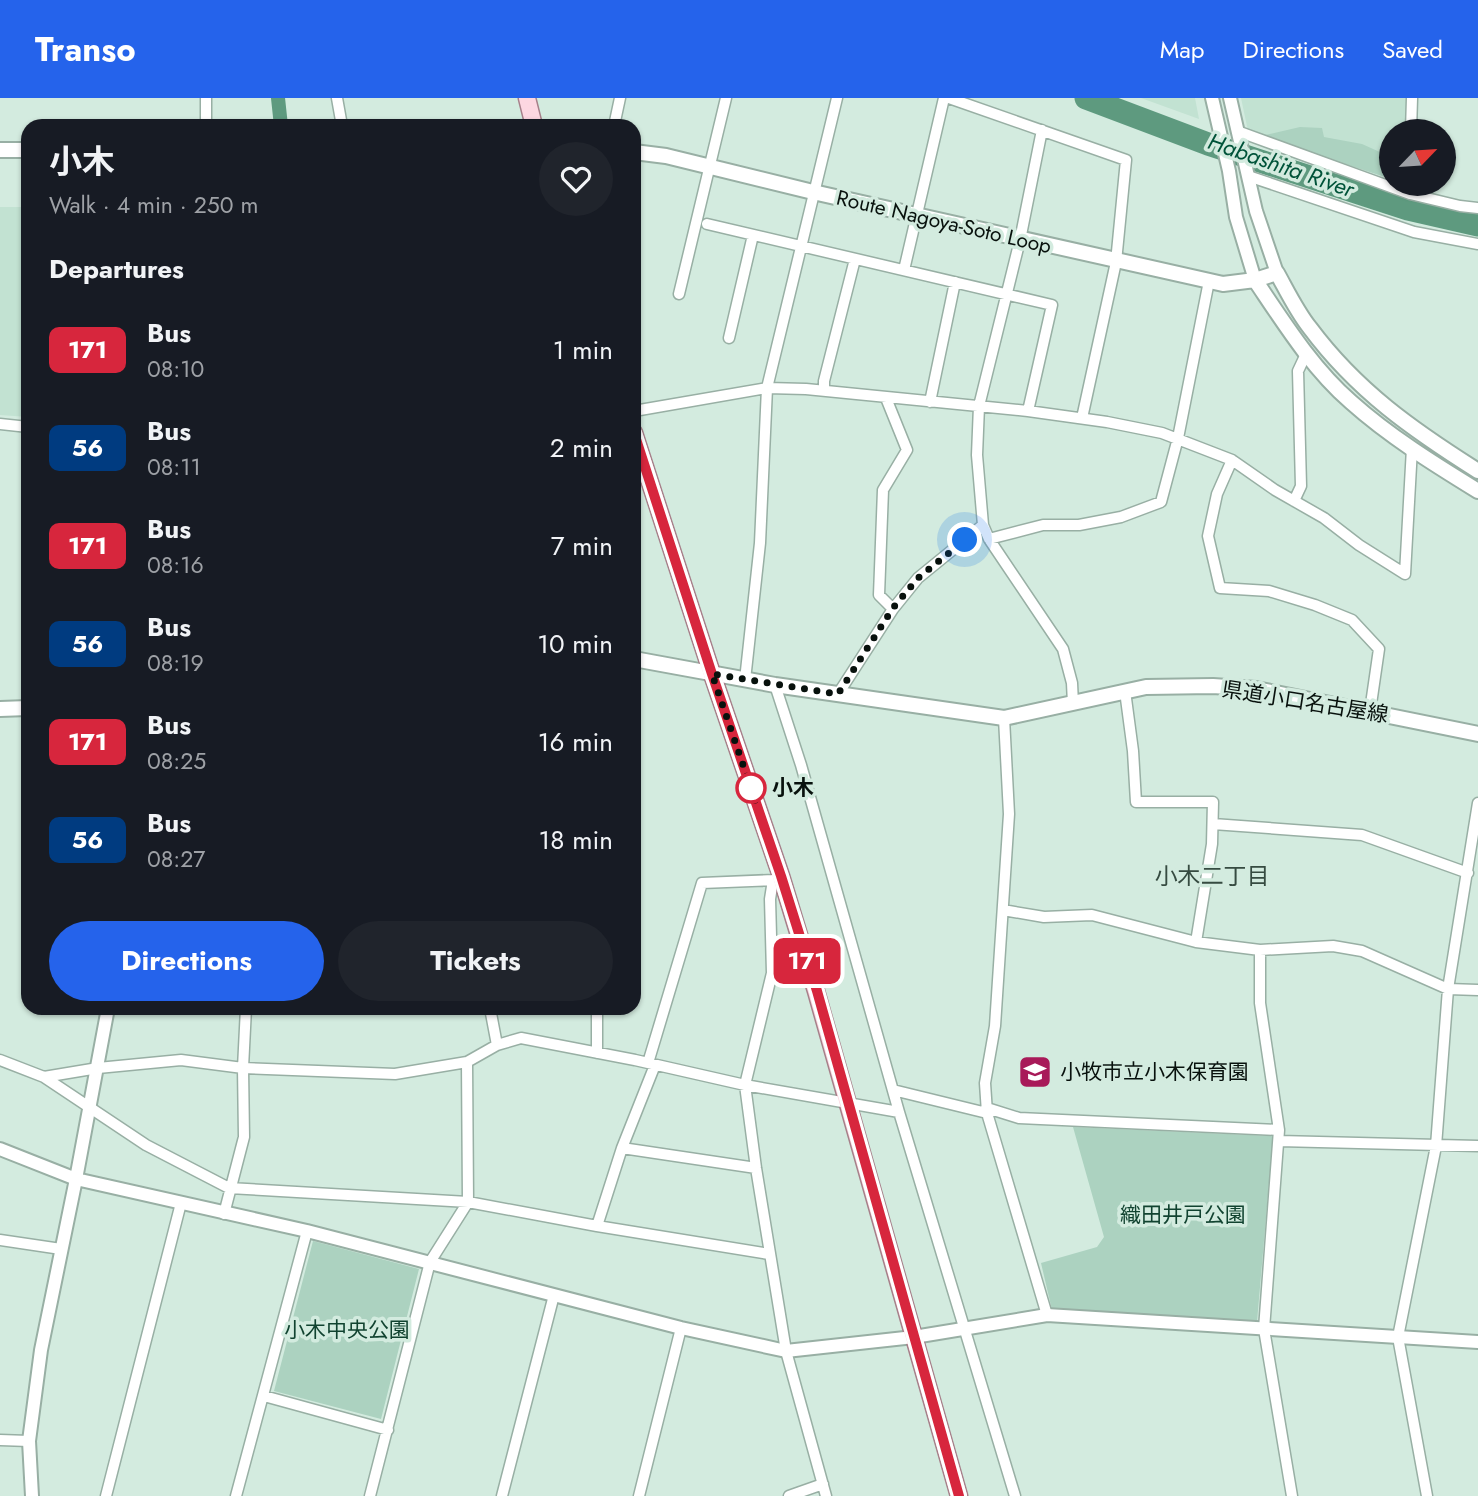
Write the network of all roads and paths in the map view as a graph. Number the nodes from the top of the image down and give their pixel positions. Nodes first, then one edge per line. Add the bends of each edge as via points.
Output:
1 (205, 98) edge
2 (337, 98) edge
3 (527, 98) edge
4 (620, 98) edge
5 (726, 98) edge
6 (837, 98) edge
7 (947, 98) edge
8 (1212, 98) edge
9 (1230, 98) edge
10 (1412, 98) edge
11 (206, 119) edge
12 (341, 119) edge
13 (532, 119) edge
14 (616, 119) edge
15 (1411, 119) edge
16 (1042, 130) junction
17 (1237, 131) junction
18 (0, 150) edge
19 (21, 150) edge
20 (641, 153) edge
21 (710, 167) junction
22 (1248, 176) junction
23 (1379, 179) edge
24 (813, 192) junction
25 (1431, 196) edge
26 (1478, 208) edge
27 (915, 216) junction
28 (707, 225) dead end
29 (753, 235) junction
30 (1020, 240) junction
31 (1478, 244) edge
32 (801, 247) junction
33 (855, 259) junction
34 (1116, 261) junction
35 (904, 270) junction
36 (1277, 273) junction
37 (1255, 280) junction
38 (1209, 281) junction
39 (956, 282) junction
40 (1007, 294) junction
41 (679, 295) dead end
42 (729, 338) dead end
43 (1306, 354) junction
44 (767, 388) junction
45 (824, 391) junction
46 (886, 398) junction
47 (930, 402) junction
48 (979, 406) junction
49 (641, 410) edge
50 (1028, 411) junction
51 (1082, 418) junction
52 (0, 425) edge
53 (21, 426) edge
54 (1178, 438) junction
55 (1412, 448) junction
56 (641, 455) edge
57 (1232, 460) junction
58 (1478, 471) edge
59 (1478, 491) edge
60 (1294, 500) junction
61 (983, 525) junction
62 (989, 539) junction
63 (893, 608) junction
64 (641, 660) edge
65 (712, 674) junction
66 (745, 680) junction
67 (775, 685) junction
68 (1125, 691) junction
69 (838, 694) junction
70 (1073, 704) junction
71 (21, 708) edge
72 (0, 709) edge
73 (1370, 711) junction
74 (1004, 719) junction
75 (1478, 734) edge
76 (1478, 803) edge
77 (1478, 811) edge
78 (1213, 824) junction
79 (1468, 873) junction
80 (777, 878) junction
81 (1003, 910) junction
82 (1196, 942) junction
83 (1260, 950) junction
84 (1448, 989) junction
85 (1478, 990) edge
86 (107, 1015) edge
87 (246, 1015) edge
88 (491, 1015) edge
89 (597, 1015) edge
90 (497, 1045) junction
91 (597, 1053) junction
92 (0, 1060) edge
93 (467, 1062) junction
94 (652, 1064) junction
95 (98, 1068) junction
96 (243, 1068) junction
97 (44, 1077) junction
98 (745, 1085) junction
99 (893, 1090) junction
100 (848, 1103) junction
101 (89, 1107) junction
102 (987, 1110) junction
103 (899, 1112) junction
104 (1279, 1136) junction
105 (1436, 1146) junction
106 (1478, 1146) edge
107 (622, 1148) junction
108 (0, 1149) edge
109 (756, 1168) junction
110 (76, 1179) junction
111 (229, 1188) junction
112 (468, 1202) junction
113 (181, 1203) junction
114 (224, 1214) junction
115 (597, 1226) junction
116 (307, 1231) junction
117 (0, 1240) edge
118 (61, 1249) junction
119 (769, 1254) junction
120 (430, 1262) junction
121 (554, 1295) junction
122 (1047, 1315) junction
123 (681, 1328) junction
124 (964, 1328) junction
125 (1264, 1329) junction
126 (914, 1337) junction
127 (1398, 1338) junction
128 (1478, 1342) edge
129 (786, 1351) junction
130 (264, 1396) junction
131 (388, 1430) junction
132 (0, 1440) edge
133 (29, 1441) junction
134 (823, 1484) junction
135 (32, 1496) edge
136 (106, 1496) edge
137 (236, 1496) edge
138 (370, 1496) edge
139 (502, 1496) edge
140 (639, 1496) edge
141 (789, 1496) edge
142 (826, 1496) edge
143 (959, 1496) edge
144 (1015, 1496) edge
145 (1292, 1496) edge
146 (1427, 1496) edge

1 - 11 street
2 - 12 street
3 - 13 main road
4 - 14 street
5 - 21 street
6 - 24 street
7 - 16 street
7 - 27 street
8 - 37 street via 1236,217
9 - 17 street
10 - 15 street
16 - 30 street
16 - 34 street via 1126,160
17 - 22 street
17 - 23 street
18 - 19 main road
20 - 21 main road, Route Nagoya-Soto Loop
21 - 24 main road, Route Nagoya-Soto Loop
21 - 41 street
22 - 31 street via 1415,232
22 - 36 street
24 - 27 main road, Route Nagoya-Soto Loop
24 - 32 street
25 - 26 street
27 - 30 main road, Route Nagoya-Soto Loop
27 - 35 street
28 - 29 street
29 - 32 street
29 - 42 street
30 - 34 main road, Route Nagoya-Soto Loop
30 - 40 street
32 - 33 street
32 - 44 street
33 - 35 street
33 - 45 street
34 - 38 main road, Route Nagoya-Soto Loop
34 - 51 street
35 - 39 street
36 - 37 main road, Route Nagoya-Soto Loop
36 - 58 main road via 1309,327 1358,384 1416,432
37 - 38 main road, Route Nagoya-Soto Loop
37 - 43 main road
38 - 54 street
39 - 40 street
39 - 47 street
40 - 48 street
40 - 50 street via 1052,305
43 - 55 main road via 1350,402
43 - 60 street via 1298,371 1301,486
44 - 45 street
44 - 49 street
44 - 66 street via 760,543
45 - 46 street
46 - 47 street
46 - 63 street via 907,450 883,490 879,595
47 - 48 street
48 - 50 street
48 - 61 street via 977,455
50 - 51 street
51 - 54 street
52 - 53 street
54 - 57 street
54 - 62 street via 1161,502 1121,517 1079,525 1043,525
55 - 59 main road
55 - 60 street via 1405,574
56 - 65 main road
57 - 60 street
57 - 73 street via 1217,494 1208,536 1220,588 1269,591 1352,620 1379,649
61 - 62 street
61 - 63 street via 918,578
62 - 70 street via 1063,649
63 - 69 street
64 - 65 main road, 県道小口名古屋線
65 - 66 main road, 県道小口名古屋線
65 - 80 main road
66 - 67 main road, 県道小口名古屋線
67 - 69 main road, 県道小口名古屋線
67 - 99 street
68 - 70 main road, 県道小口名古屋線
68 - 73 main road, 県道小口名古屋線 via 1146,687 1255,689
68 - 78 street via 1136,802 1213,802
69 - 74 main road, 県道小口名古屋線
70 - 74 main road, 県道小口名古屋線
71 - 72 main road
73 - 75 main road, 県道小口名古屋線
74 - 81 street via 1009,814
76 - 77 street
77 - 79 street
78 - 79 street via 1362,835
78 - 82 street
79 - 84 street
80 - 94 street via 702,883
80 - 98 street via 770,899 772,973
80 - 100 main road
81 - 82 street via 1044,917 1092,915
81 - 102 street via 995,1026 985,1083
82 - 83 street
83 - 84 street via 1333,946 1362,951
83 - 104 street via 1260,1003
84 - 85 street
84 - 105 street
86 - 95 street
87 - 96 street
88 - 90 street
89 - 91 street
90 - 91 street via 521,1038
90 - 93 street
91 - 94 street
92 - 97 street
93 - 96 street via 395,1074
93 - 112 street
94 - 98 street
94 - 107 street
95 - 96 street via 181,1060
95 - 97 street
95 - 101 street
96 - 111 street via 244,1136
97 - 101 street
98 - 100 street
98 - 109 street
99 - 102 street
99 - 103 street
100 - 103 street
100 - 126 main road
101 - 110 street
101 - 111 street via 146,1145
102 - 104 street via 1019,1118
102 - 122 street
103 - 124 street
104 - 105 street
104 - 125 street
105 - 106 street
105 - 127 street
107 - 109 street
107 - 115 street
108 - 110 street
109 - 119 street
110 - 113 street
110 - 118 street
111 - 112 street
111 - 114 street
112 - 115 street
112 - 120 street
113 - 114 street
113 - 136 street
114 - 116 street
115 - 119 street
116 - 120 street
116 - 130 street
117 - 118 street
118 - 133 street
119 - 129 street
120 - 121 street
120 - 131 street
121 - 123 street
121 - 139 street
122 - 124 street
122 - 125 street
123 - 129 street
123 - 140 street
124 - 126 street
124 - 144 street
125 - 127 street
125 - 145 street
126 - 129 street
126 - 143 main road
127 - 128 street
127 - 146 street
129 - 134 street
130 - 131 street
130 - 137 street
131 - 138 street
132 - 133 street
133 - 135 street
134 - 141 street
134 - 142 street

